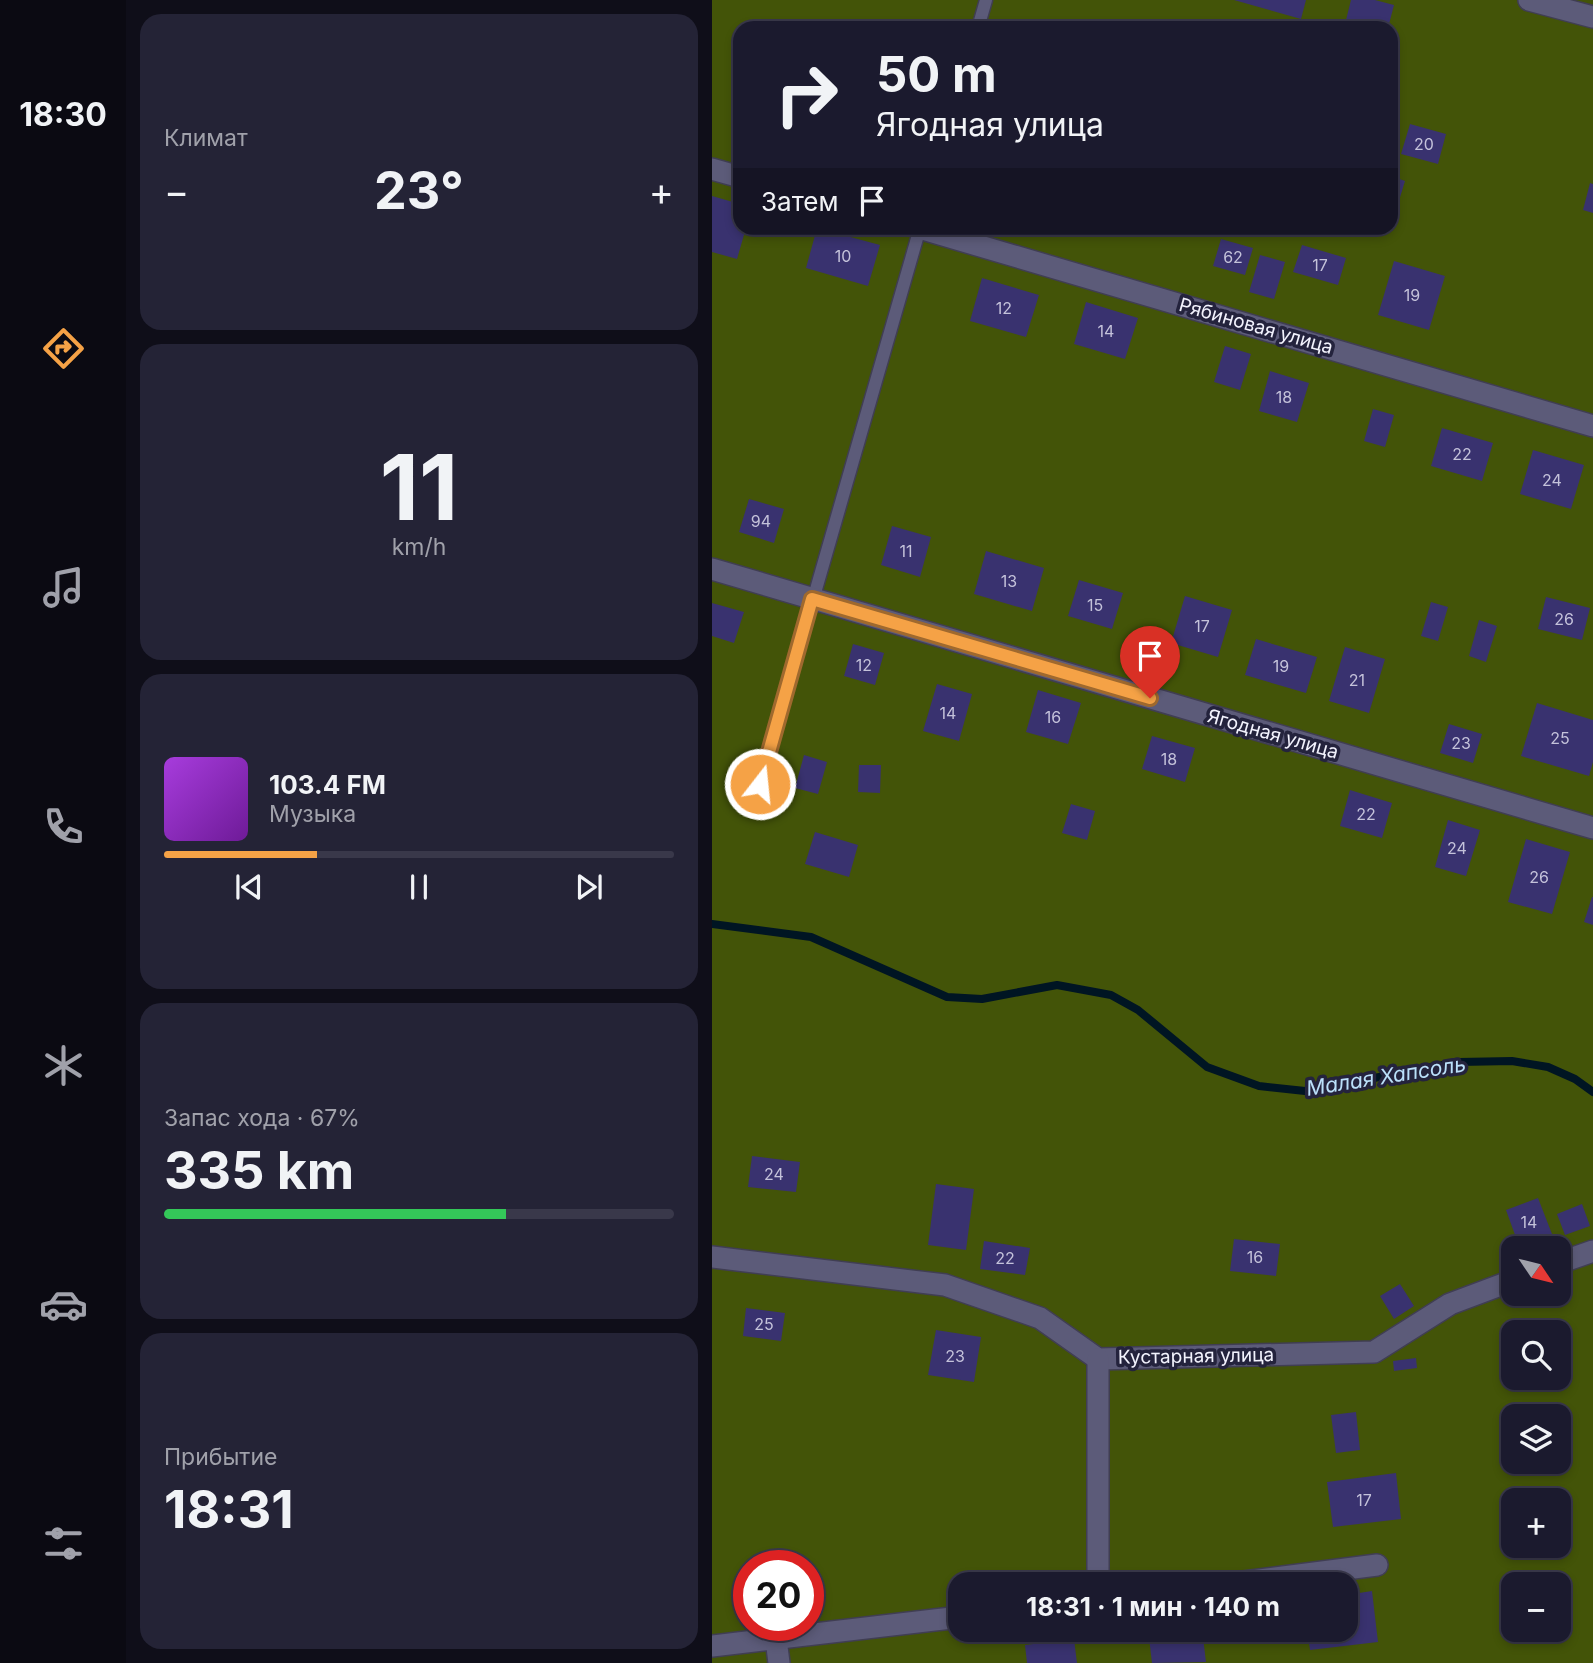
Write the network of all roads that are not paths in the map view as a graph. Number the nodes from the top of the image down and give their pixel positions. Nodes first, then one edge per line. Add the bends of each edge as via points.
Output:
1 (986, 0) edge
2 (1529, 0) edge
3 (1593, 18) edge
4 (980, 21) edge
5 (712, 169) edge
6 (733, 175) edge
7 (918, 235) edge
8 (944, 235) edge
9 (1593, 425) edge
10 (712, 569) edge
11 (812, 599) junction
12 (760, 784) dead end
13 (1593, 828) edge
14 (1593, 1251) edge
15 (712, 1256) edge
16 (1571, 1259) edge
17 (1501, 1285) edge
18 (1098, 1359) junction
19 (1377, 1566) dead end
20 (1098, 1572) edge
21 (1327, 1572) edge
22 (948, 1618) edge
23 (824, 1633) edge
24 (758, 1641) edge
25 (776, 1641) edge
26 (712, 1646) edge
27 (779, 1663) edge

1 - 4 lane
2 - 3 street
5 - 6 street
7 - 11 lane
8 - 9 street, Рябиновая улица
10 - 11 street, Ягодная улица
11 - 12 lane
11 - 13 street, Ягодная улица
14 - 16 street
15 - 18 street, Кустарная улица via 945,1285 1040,1318
17 - 18 street, Кустарная улица via 1450,1304 1374,1352
18 - 20 street
19 - 21 street
22 - 23 street
24 - 26 street
25 - 27 street

